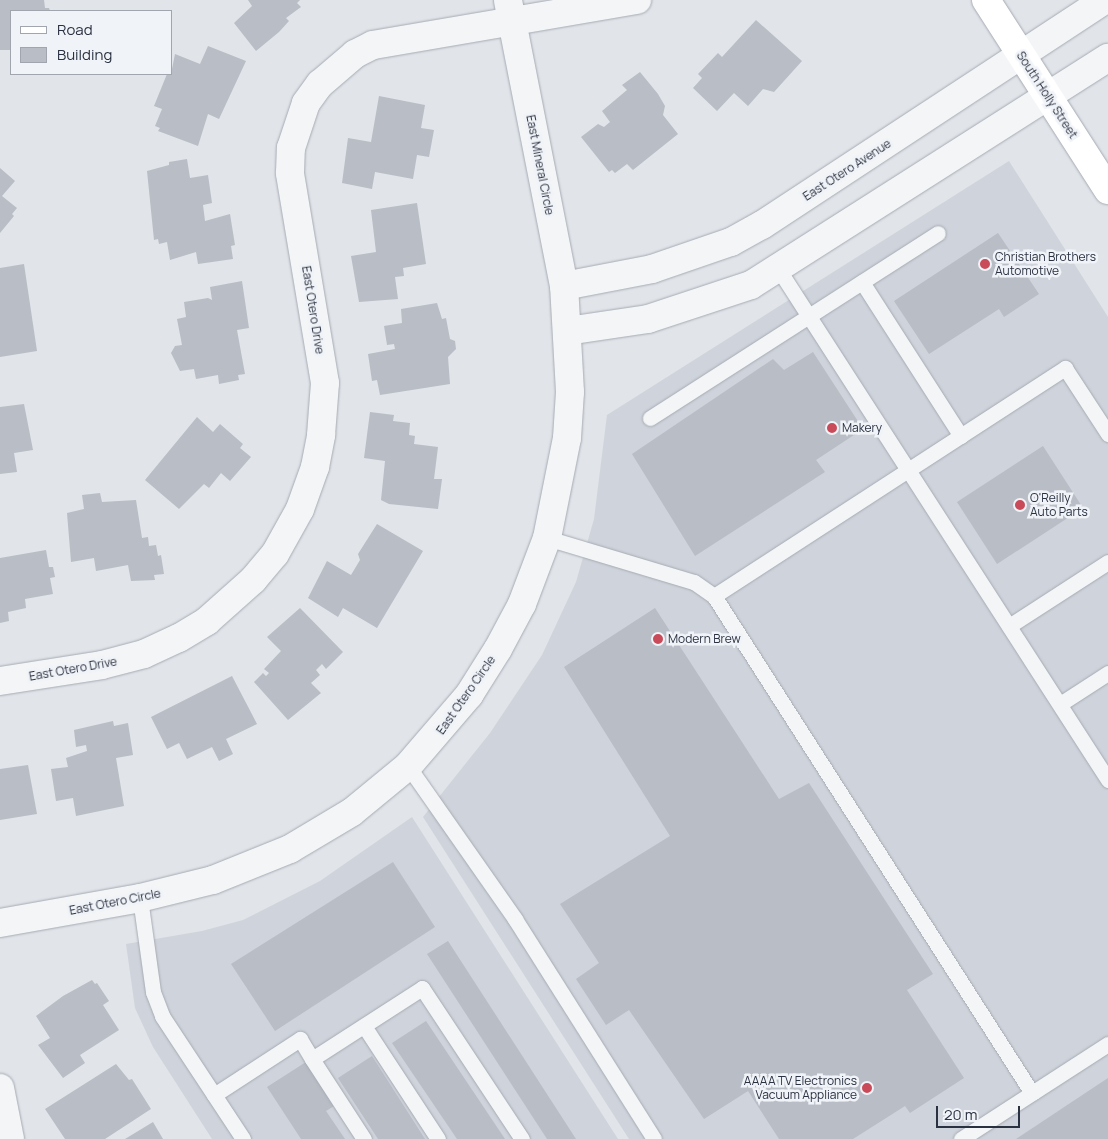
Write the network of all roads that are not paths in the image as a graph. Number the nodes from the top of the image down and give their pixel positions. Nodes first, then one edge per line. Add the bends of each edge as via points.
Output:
1 (637, 0) edge
2 (986, 0) edge
3 (1105, 0) edge
4 (510, 10) edge
5 (1020, 53) junction
6 (1108, 58) edge
7 (1048, 96) junction
8 (1108, 190) edge
9 (938, 233) dead end
10 (779, 270) junction
11 (862, 282) junction
12 (564, 286) junction
13 (809, 316) junction
14 (567, 331) junction
15 (650, 418) dead end
16 (1108, 434) edge
17 (961, 436) junction
18 (908, 470) junction
19 (547, 538) junction
20 (1108, 562) edge
21 (714, 596) junction
22 (1009, 626) junction
23 (1108, 673) edge
24 (0, 681) edge
25 (1060, 704) junction
26 (408, 766) junction
27 (1108, 780) edge
28 (140, 898) junction
29 (0, 923) edge
30 (364, 1026) junction
31 (1108, 1044) edge
32 (312, 1059) junction
33 (0, 1088) edge
34 (1032, 1093) junction
35 (214, 1095) junction
36 (10, 1139) edge
37 (243, 1139) edge
38 (364, 1139) edge
39 (438, 1139) edge
40 (522, 1139) edge
41 (654, 1139) edge
42 (961, 1139) edge

1 - 4 street, East Otero Drive
2 - 5 main road, South Holly Street
3 - 5 street, East Otero Avenue
4 - 12 street, East Mineral Circle
4 - 24 street, East Otero Drive via 373,45 337,67 320,84 303,110 291,148 290,173 325,383 315,467 300,509 275,554 233,600 208,621 179,638 144,654 102,666
5 - 7 main road, South Holly Street
5 - 12 street, East Otero Avenue via 924,120 731,242 652,269
6 - 7 street
7 - 8 main road, South Holly Street
7 - 10 street
9 - 11 lane
10 - 13 lane
10 - 14 street via 710,301 648,319
11 - 13 lane
11 - 17 lane
12 - 14 street, East Mineral Circle
13 - 15 lane
13 - 18 lane
14 - 19 street, East Otero Circle via 570,392 567,438
16 - 17 lane via 1065,368
17 - 18 lane
18 - 21 lane
18 - 22 lane
19 - 21 lane via 694,582
19 - 26 street, East Otero Circle via 522,604 498,649 469,695
20 - 22 lane
21 - 34 lane
22 - 25 lane
23 - 25 lane
25 - 27 lane
26 - 28 street, East Otero Circle via 352,812 290,849 213,880
26 - 41 lane via 514,919
28 - 29 street, East Otero Circle
28 - 35 lane via 153,992 162,1016
30 - 32 lane
30 - 39 lane
30 - 40 lane via 422,988
31 - 34 lane
32 - 35 lane via 300,1039
32 - 38 lane
33 - 36 street
34 - 42 lane
35 - 37 lane

